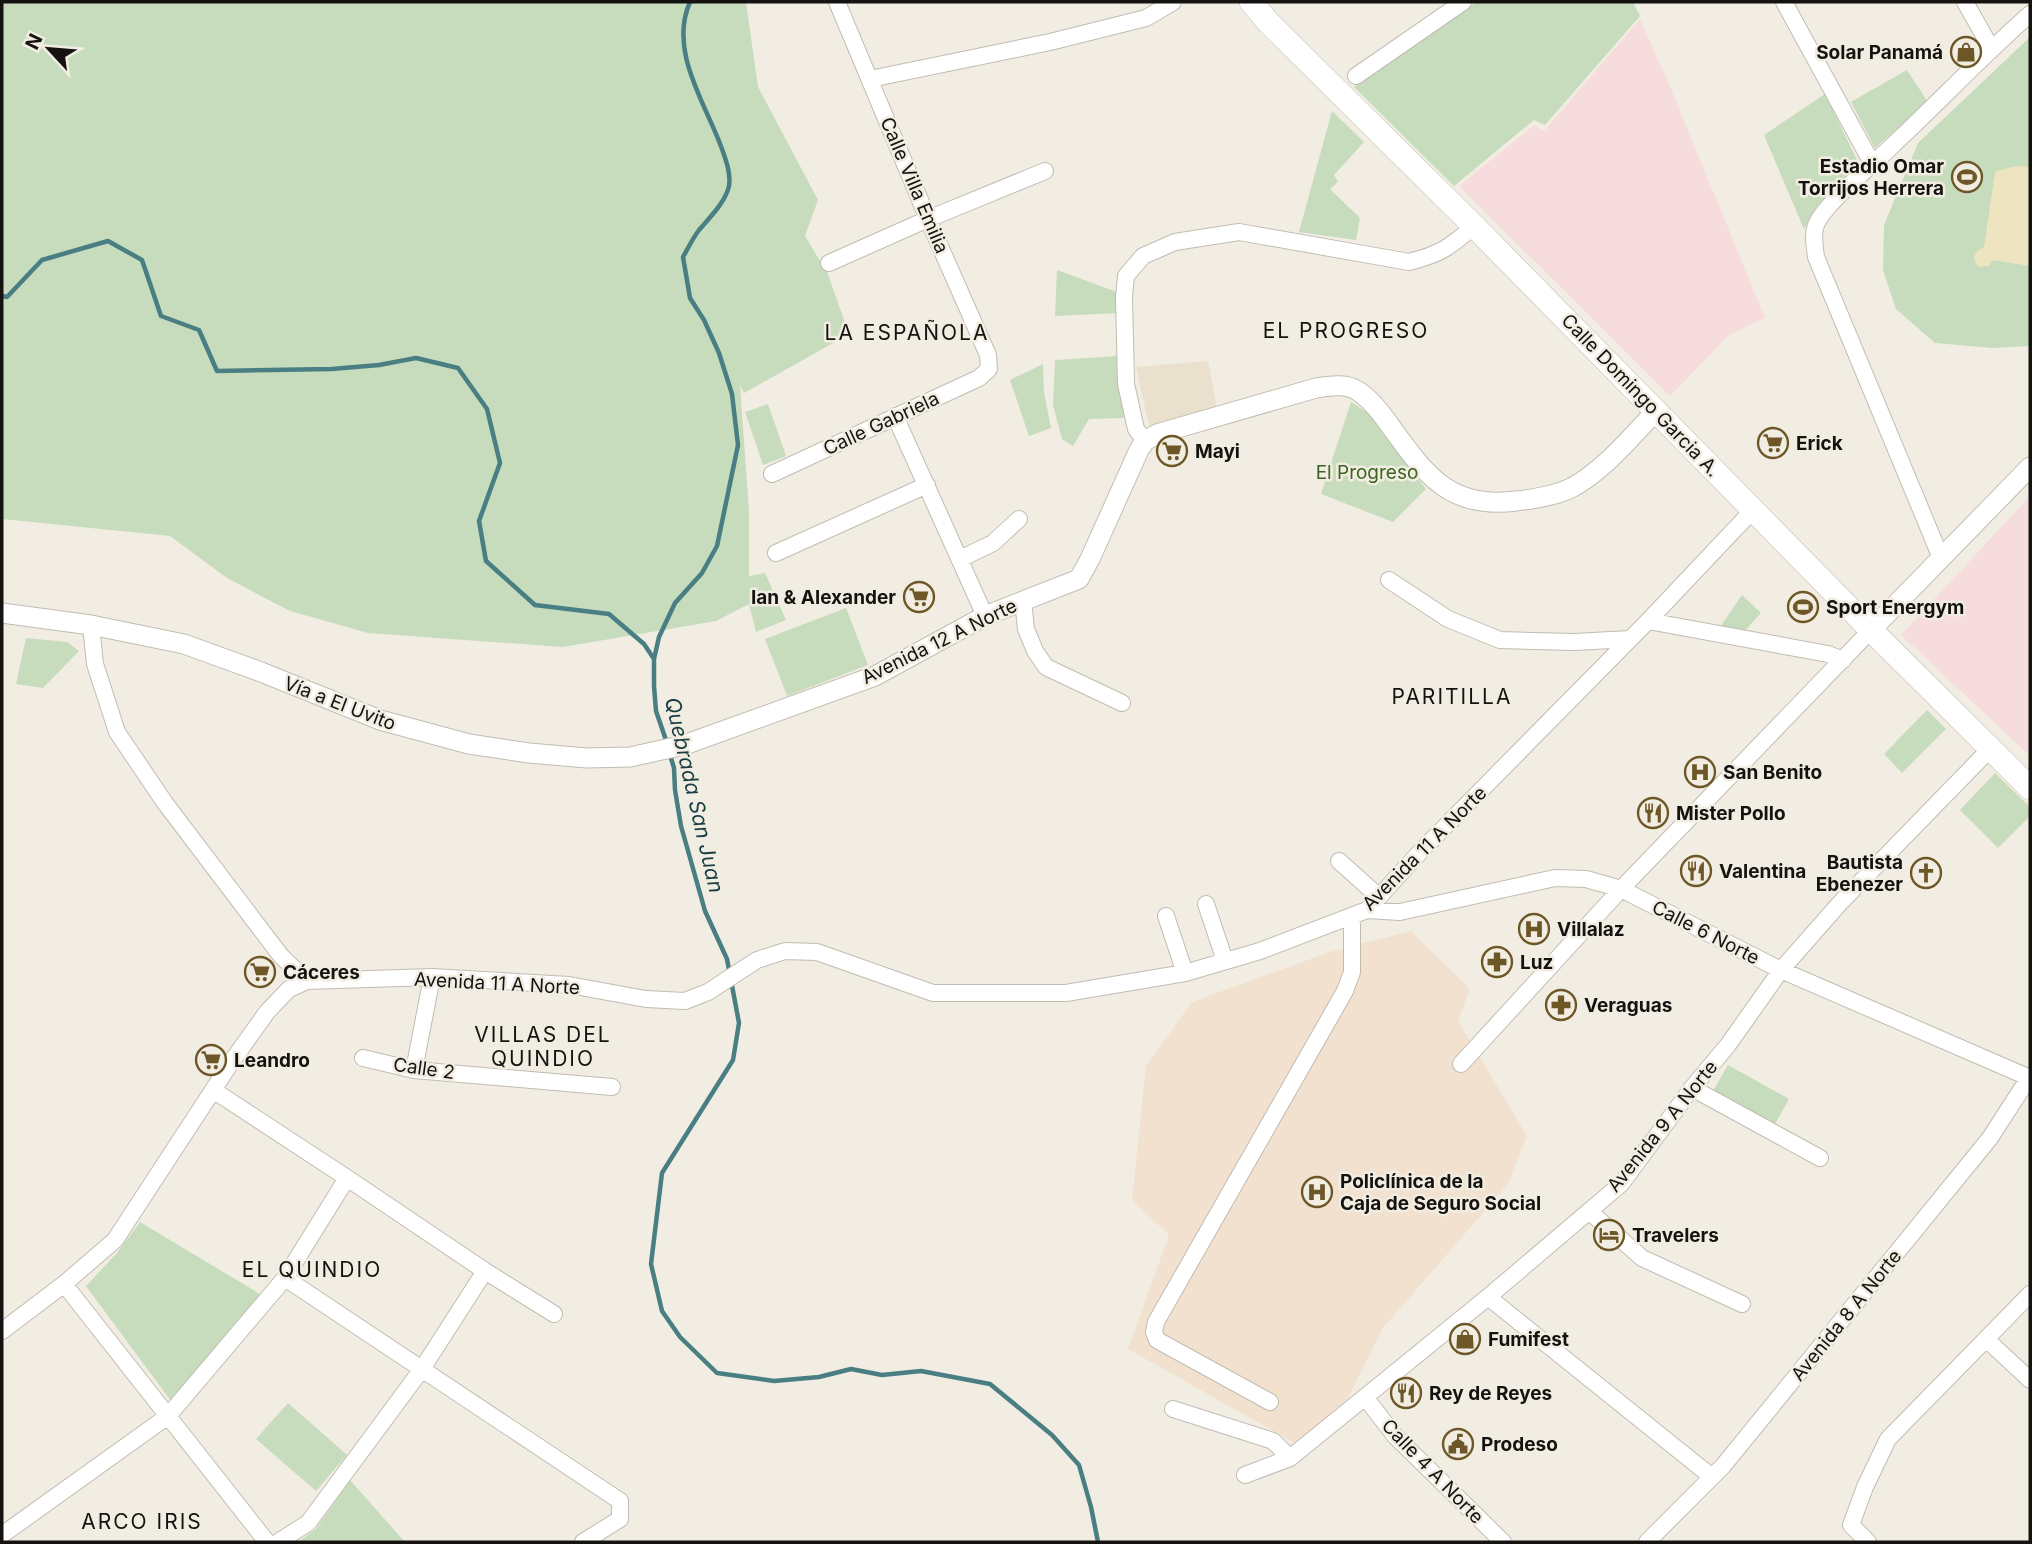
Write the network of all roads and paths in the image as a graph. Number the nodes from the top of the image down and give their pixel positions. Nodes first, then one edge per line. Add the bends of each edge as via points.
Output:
1 (837, 2) edge
2 (1173, 2) edge
3 (1251, 2) edge
4 (1463, 2) edge
5 (1784, 2) edge
6 (1965, 2) edge
7 (2030, 13) edge
8 (1991, 48) junction
9 (1356, 76) dead end
10 (870, 79) junction
11 (1873, 164) junction
12 (1045, 172) dead end
13 (928, 219) junction
14 (1474, 226) junction
15 (829, 263) dead end
16 (989, 369) joint
17 (1657, 411) junction
18 (895, 416) junction
19 (1145, 441) junction
20 (2030, 467) edge
21 (772, 474) dead end
22 (927, 485) junction
23 (1754, 509) junction
24 (1019, 519) dead end
25 (776, 553) dead end
26 (1941, 558) junction
27 (960, 559) junction
28 (1389, 580) dead end
29 (1023, 600) junction
30 (2, 613) edge
31 (985, 616) junction
32 (1648, 621) junction
33 (91, 625) junction
34 (1871, 629) junction
35 (1630, 639) junction
36 (1843, 660) junction
37 (1122, 703) dead end
38 (684, 745) joint
39 (1990, 749) junction
40 (2030, 788) edge
41 (1339, 861) dead end
42 (1621, 890) junction
43 (1379, 897) junction
44 (1206, 904) dead end
45 (1359, 913) junction
46 (1166, 916) dead end
47 (1225, 961) junction
48 (1781, 970) junction
49 (1185, 972) junction
50 (432, 978) junction
51 (307, 981) junction
52 (363, 1058) dead end
53 (1461, 1064) dead end
54 (414, 1070) junction
55 (2030, 1077) edge
56 (612, 1087) dead end
57 (1692, 1088) junction
58 (213, 1090) junction
59 (1820, 1158) dead end
60 (347, 1178) junction
61 (1589, 1211) junction
62 (485, 1272) junction
63 (285, 1278) junction
64 (64, 1284) junction
65 (2030, 1294) edge
66 (1488, 1297) junction
67 (1741, 1304) dead end
68 (554, 1314) dead end
69 (2, 1331) edge
70 (1986, 1339) junction
71 (422, 1369) junction
72 (2030, 1380) edge
73 (1365, 1397) junction
74 (1270, 1402) dead end
75 (1173, 1409) dead end
76 (168, 1416) junction
77 (1290, 1458) junction
78 (1245, 1475) dead end
79 (1712, 1477) junction
80 (2, 1535) edge
81 (267, 1542) edge
82 (278, 1542) edge
83 (583, 1542) edge
84 (1503, 1542) edge
85 (1647, 1542) edge
86 (1868, 1542) edge

1 - 10 street, Calle Villa Emilia
2 - 10 street via 1146,18
3 - 14 main road, Calle Domingo Garcia A.
4 - 9 street
5 - 11 street
6 - 8 street
7 - 8 street
8 - 11 street
10 - 13 street, Calle Villa Emilia
11 - 26 street via 1835,200 1816,226 1816,257
12 - 13 street
13 - 15 street
13 - 16 street, Calle Villa Emilia via 988,355
14 - 17 main road, Calle Domingo Garcia A.
14 - 19 street via 1434,256 1409,262 1239,232 1175,242 1143,256 1126,276 1124,297 1126,384 1136,429
16 - 18 street, Calle Gabriela via 979,378
17 - 19 street via 1572,488 1511,502 1462,498 1439,485 1416,462 1382,414 1350,387 1316,388
17 - 23 main road, Calle Domingo Garcia A.
18 - 21 street, Calle Gabriela
18 - 22 street
19 - 29 street, Avenida 12 A Norte via 1079,579
20 - 26 street
22 - 25 street
22 - 27 street
23 - 32 street, Avenida 11 A Norte
23 - 34 main road, Calle Domingo Garcia A.
24 - 27 street via 993,543
26 - 34 street
27 - 31 street
28 - 35 street via 1448,619 1500,640
29 - 31 street, Avenida 12 A Norte
29 - 37 street via 1026,629 1046,667
30 - 33 street, Vía a El Uvito
31 - 38 street, Avenida 12 A Norte via 875,676
32 - 35 street, Avenida 11 A Norte
32 - 36 street
33 - 38 street, Vía a El Uvito via 184,644 380,720 469,744 587,758 630,757
33 - 51 street via 95,664 117,732 281,956
34 - 36 street
34 - 39 main road, Calle Domingo Garcia A.
35 - 43 street, Avenida 11 A Norte
36 - 42 street
39 - 40 main road, Calle Domingo Garcia A.
39 - 48 street, Avenida 9 A Norte
41 - 43 street
42 - 45 street, Calle 6 Norte via 1586,879 1555,878 1400,912
42 - 48 street, Calle 6 Norte
42 - 53 street
43 - 45 street, Avenida 11 A Norte
44 - 47 street
45 - 47 street, Avenida 11 A Norte
45 - 74 street via 1352,972 1345,991 1154,1332 1157,1340
46 - 49 street
47 - 49 street, Avenida 11 A Norte
48 - 55 street, Calle 6 Norte
48 - 57 street, Avenida 9 A Norte
49 - 50 street, Avenida 11 A Norte via 1066,993 933,993 817,952 785,951 757,960 708,992 685,1001 569,985
50 - 51 street, Avenida 11 A Norte
50 - 54 street
51 - 58 street via 289,989 267,1012
52 - 54 street, Calle 2
54 - 56 street, Calle 2
55 - 79 street, Avenida 8 A Norte via 1990,1138
57 - 59 street
57 - 61 street, Avenida 9 A Norte via 1621,1184
58 - 60 street
58 - 64 street via 115,1240
60 - 62 street
60 - 63 street
61 - 66 street, Avenida 9 A Norte
61 - 67 street via 1642,1258
62 - 68 street
62 - 71 street
63 - 71 street
63 - 76 street
64 - 69 street
64 - 76 street
65 - 70 street
66 - 73 street, Avenida 9 A Norte
66 - 79 street
70 - 72 street
70 - 86 street via 1888,1439 1864,1487 1852,1525
71 - 82 street via 309,1523
71 - 83 street via 620,1501 620,1519
73 - 77 street, Avenida 9 A Norte
73 - 84 street, Calle 4 A Norte via 1395,1436
75 - 77 street via 1273,1441
76 - 80 street
76 - 81 street
77 - 78 street, Avenida 9 A Norte
79 - 85 street, Avenida 8 A Norte

